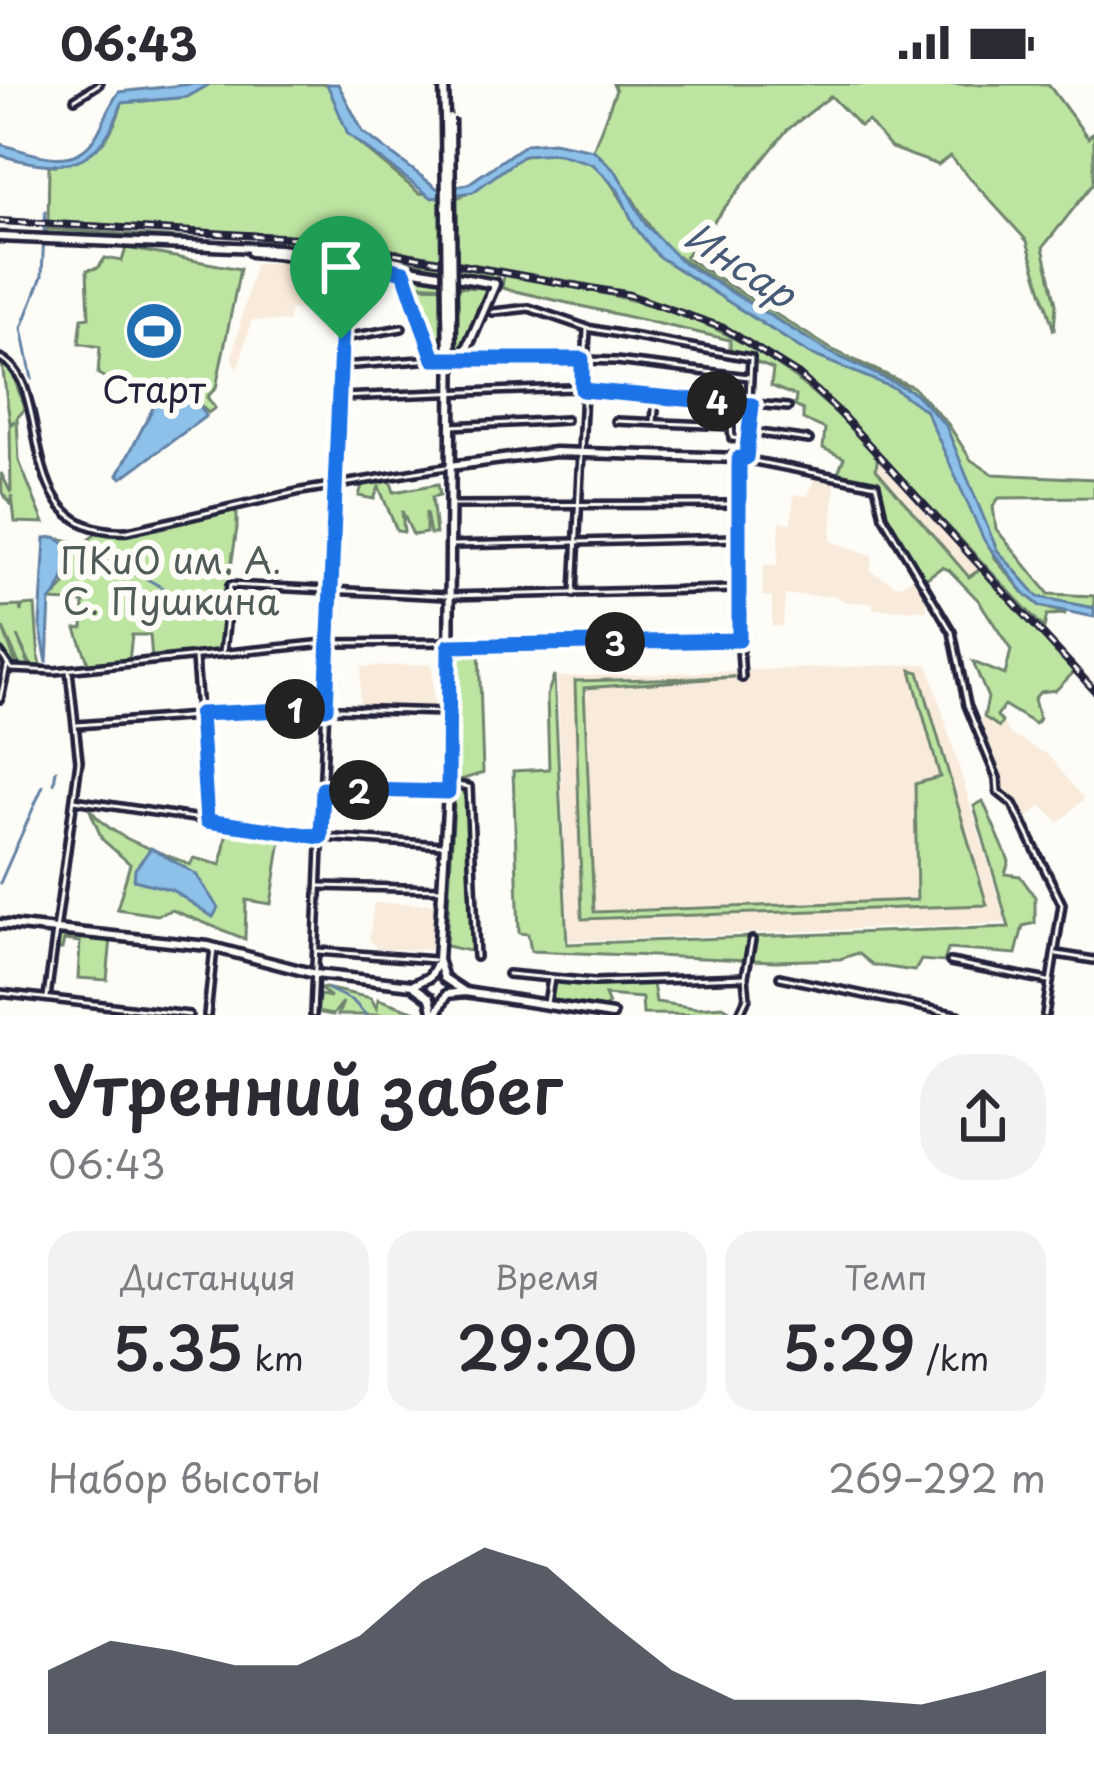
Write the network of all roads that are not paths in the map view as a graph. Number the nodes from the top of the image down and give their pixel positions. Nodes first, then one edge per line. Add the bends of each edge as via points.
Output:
1 (99, 84) edge
2 (446, 84) edge
3 (75, 99) dead end
4 (0, 237) edge
5 (279, 249) junction
6 (245, 251) junction
7 (274, 258) junction
8 (327, 258) junction
9 (356, 261) junction
10 (424, 271) junction
11 (344, 272) junction
12 (403, 274) junction
13 (493, 312) dead end
14 (402, 328) dead end
15 (587, 328) junction
16 (341, 339) junction
17 (464, 355) junction
18 (449, 357) junction
19 (0, 358) edge
20 (434, 359) junction
21 (582, 359) junction
22 (340, 366) junction
23 (753, 378) junction
24 (582, 390) junction
25 (449, 393) junction
26 (657, 396) junction
27 (338, 398) junction
28 (752, 405) junction
29 (788, 407) dead end
30 (566, 420) dead end
31 (616, 421) dead end
32 (654, 422) junction
33 (449, 426) junction
34 (750, 431) junction
35 (749, 440) junction
36 (809, 440) dead end
37 (580, 452) junction
38 (742, 458) junction
39 (448, 466) junction
40 (334, 486) junction
41 (578, 501) junction
42 (738, 504) junction
43 (452, 505) junction
44 (737, 538) junction
45 (576, 544) junction
46 (453, 545) junction
47 (736, 589) junction
48 (331, 594) junction
49 (574, 594) junction
50 (450, 596) junction
51 (739, 640) junction
52 (329, 643) junction
53 (449, 646) junction
54 (0, 653) edge
55 (224, 653) junction
56 (195, 656) junction
57 (7, 666) junction
58 (69, 670) junction
59 (742, 678) dead end
60 (0, 699) edge
61 (326, 708) junction
62 (449, 712) junction
63 (200, 714) junction
64 (77, 725) junction
65 (448, 788) junction
66 (323, 789) junction
67 (74, 800) junction
68 (207, 821) junction
69 (321, 837) junction
70 (445, 845) junction
71 (319, 886) junction
72 (443, 889) junction
73 (0, 924) edge
74 (50, 928) junction
75 (752, 940) dead end
76 (214, 946) junction
77 (316, 951) junction
78 (1055, 954) junction
79 (476, 957) dead end
80 (438, 960) junction
81 (1094, 960) edge
82 (950, 962) dead end
83 (315, 974) junction
84 (508, 974) dead end
85 (745, 977) junction
86 (780, 977) dead end
87 (429, 978) junction
88 (445, 979) junction
89 (551, 979) junction
90 (1051, 982) junction
91 (412, 986) junction
92 (465, 992) junction
93 (0, 993) edge
94 (428, 996) junction
95 (445, 996) junction
96 (47, 997) junction
97 (546, 1005) junction
98 (130, 1007) junction
99 (580, 1012) edge
100 (129, 1015) edge
101 (189, 1015) edge
102 (208, 1015) edge
103 (313, 1015) edge
104 (435, 1015) edge
105 (612, 1015) edge
106 (740, 1015) edge
107 (959, 1015) edge
108 (1045, 1015) edge

1 - 3 street
2 - 18 main road, bridge
4 - 6 main road
5 - 6 main road
5 - 7 main road
5 - 8 main road
6 - 7 main road
7 - 8 main road
8 - 9 main road
8 - 11 street
9 - 11 street
9 - 12 main road
10 - 12 main road
10 - 12 main road
10 - 17 main road via 495,284
11 - 16 street
12 - 20 main road
13 - 15 street via 533,309
14 - 16 street
15 - 21 street
15 - 23 street via 755,360
16 - 22 street
17 - 18 main road
17 - 21 street
18 - 20 main road
18 - 25 main road
19 - 40 street via 15,371 37,458 64,510 92,527 128,531
20 - 22 street
21 - 23 street
21 - 24 street
22 - 27 street
23 - 28 street
24 - 25 street
24 - 26 street
24 - 37 street
25 - 27 street
25 - 33 main road
26 - 28 street
26 - 32 street
27 - 40 street
28 - 29 street
28 - 34 street
30 - 33 street
31 - 32 street
32 - 35 street via 731,426 732,438
33 - 39 main road
34 - 35 street
34 - 36 street
35 - 38 street
37 - 38 main road
37 - 39 main road
37 - 41 street
38 - 42 street
38 - 78 street via 877,485 883,517 952,632 1000,796 1013,804 1062,904
39 - 40 street
39 - 43 main road
40 - 48 street
41 - 42 street
41 - 43 street
41 - 45 street
42 - 44 street
43 - 46 main road
44 - 45 street
44 - 47 street
45 - 46 street
45 - 49 street
46 - 50 main road
47 - 49 street
47 - 51 street
48 - 50 street
48 - 52 street
48 - 55 street via 230,586
49 - 50 street
50 - 53 main road
51 - 53 street
51 - 59 street
52 - 53 street
52 - 55 street
52 - 61 street
53 - 62 main road
54 - 57 street
55 - 56 street
56 - 58 street
56 - 63 street
57 - 58 street
57 - 60 street
58 - 64 street
61 - 62 street
61 - 63 street
61 - 66 street
62 - 65 main road
63 - 64 street
63 - 68 street
64 - 67 street
65 - 66 street
65 - 70 main road
65 - 79 street via 469,784
66 - 69 street
67 - 68 street
67 - 74 street
68 - 69 street
69 - 70 street
69 - 71 street
70 - 72 main road
71 - 72 street
71 - 77 street
72 - 80 main road
73 - 74 main road
74 - 76 main road
74 - 96 street
75 - 85 street
76 - 83 main road
76 - 102 street
77 - 80 street
77 - 83 street
78 - 81 street
78 - 90 street
80 - 87 main road
80 - 88 main road
82 - 90 street
83 - 91 main road
83 - 103 street
84 - 89 street
85 - 89 street
85 - 106 street
86 - 107 street
87 - 88 main road
87 - 91 main road
87 - 94 main road
88 - 92 main road
88 - 95 main road
89 - 97 street
90 - 108 street
91 - 94 main road
92 - 95 main road
92 - 97 main road
93 - 96 street
94 - 95 main road
94 - 104 main road
95 - 104 main road
96 - 98 street
97 - 99 main road
98 - 100 street
98 - 101 street
99 - 105 main road

